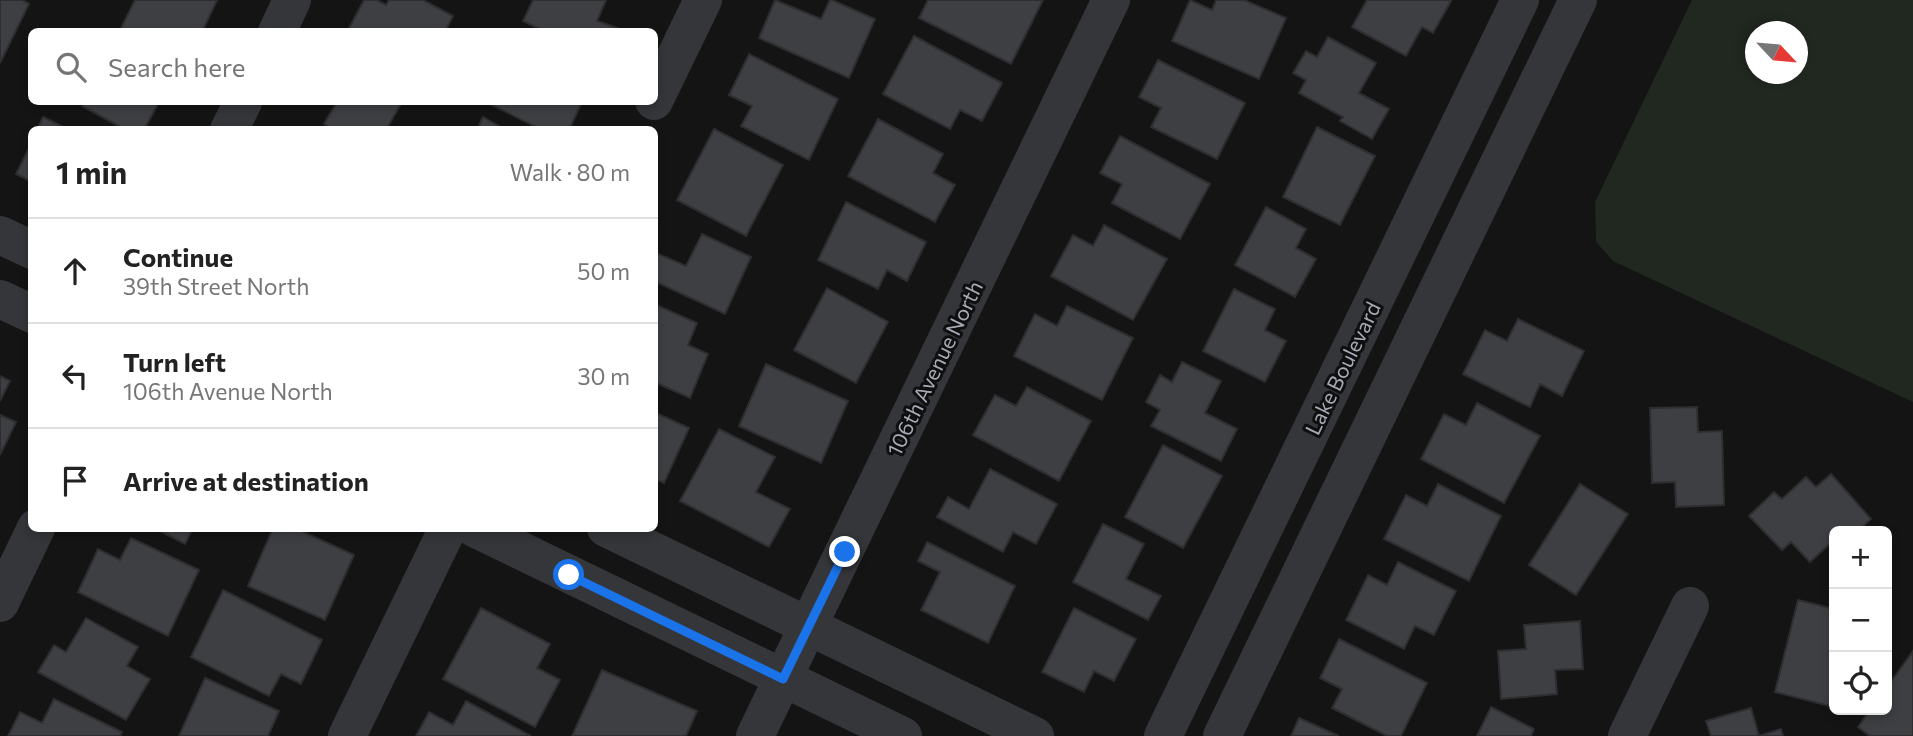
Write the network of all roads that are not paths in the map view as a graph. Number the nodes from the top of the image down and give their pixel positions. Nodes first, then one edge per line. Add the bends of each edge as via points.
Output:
1 (292, 0) edge
2 (703, 0) edge
3 (1111, 0) edge
4 (1520, 0) edge
5 (1578, 0) edge
6 (279, 28) edge
7 (658, 93) edge
8 (242, 105) edge
9 (652, 105) edge
10 (231, 126) edge
11 (643, 126) edge
12 (0, 235) edge
13 (28, 248) edge
14 (0, 299) edge
15 (28, 312) edge
16 (34, 532) edge
17 (447, 532) edge
18 (482, 532) edge
19 (614, 532) edge
20 (0, 603) edge
21 (1690, 606) dead end
22 (809, 627) junction
23 (783, 679) junction
24 (347, 736) edge
25 (755, 736) edge
26 (903, 736) edge
27 (1035, 736) edge
28 (1163, 736) edge
29 (1222, 736) edge
30 (1628, 736) edge

1 - 6 street
2 - 7 street
3 - 22 street, 106th Avenue North
4 - 28 street, Lake Boulevard
5 - 29 street
8 - 10 street
9 - 11 street
12 - 13 street
14 - 15 street
16 - 20 street
17 - 24 street
18 - 23 street
19 - 22 street
21 - 30 street
22 - 23 street, 106th Avenue North
22 - 27 street
23 - 25 street, 106th Avenue North
23 - 26 street

